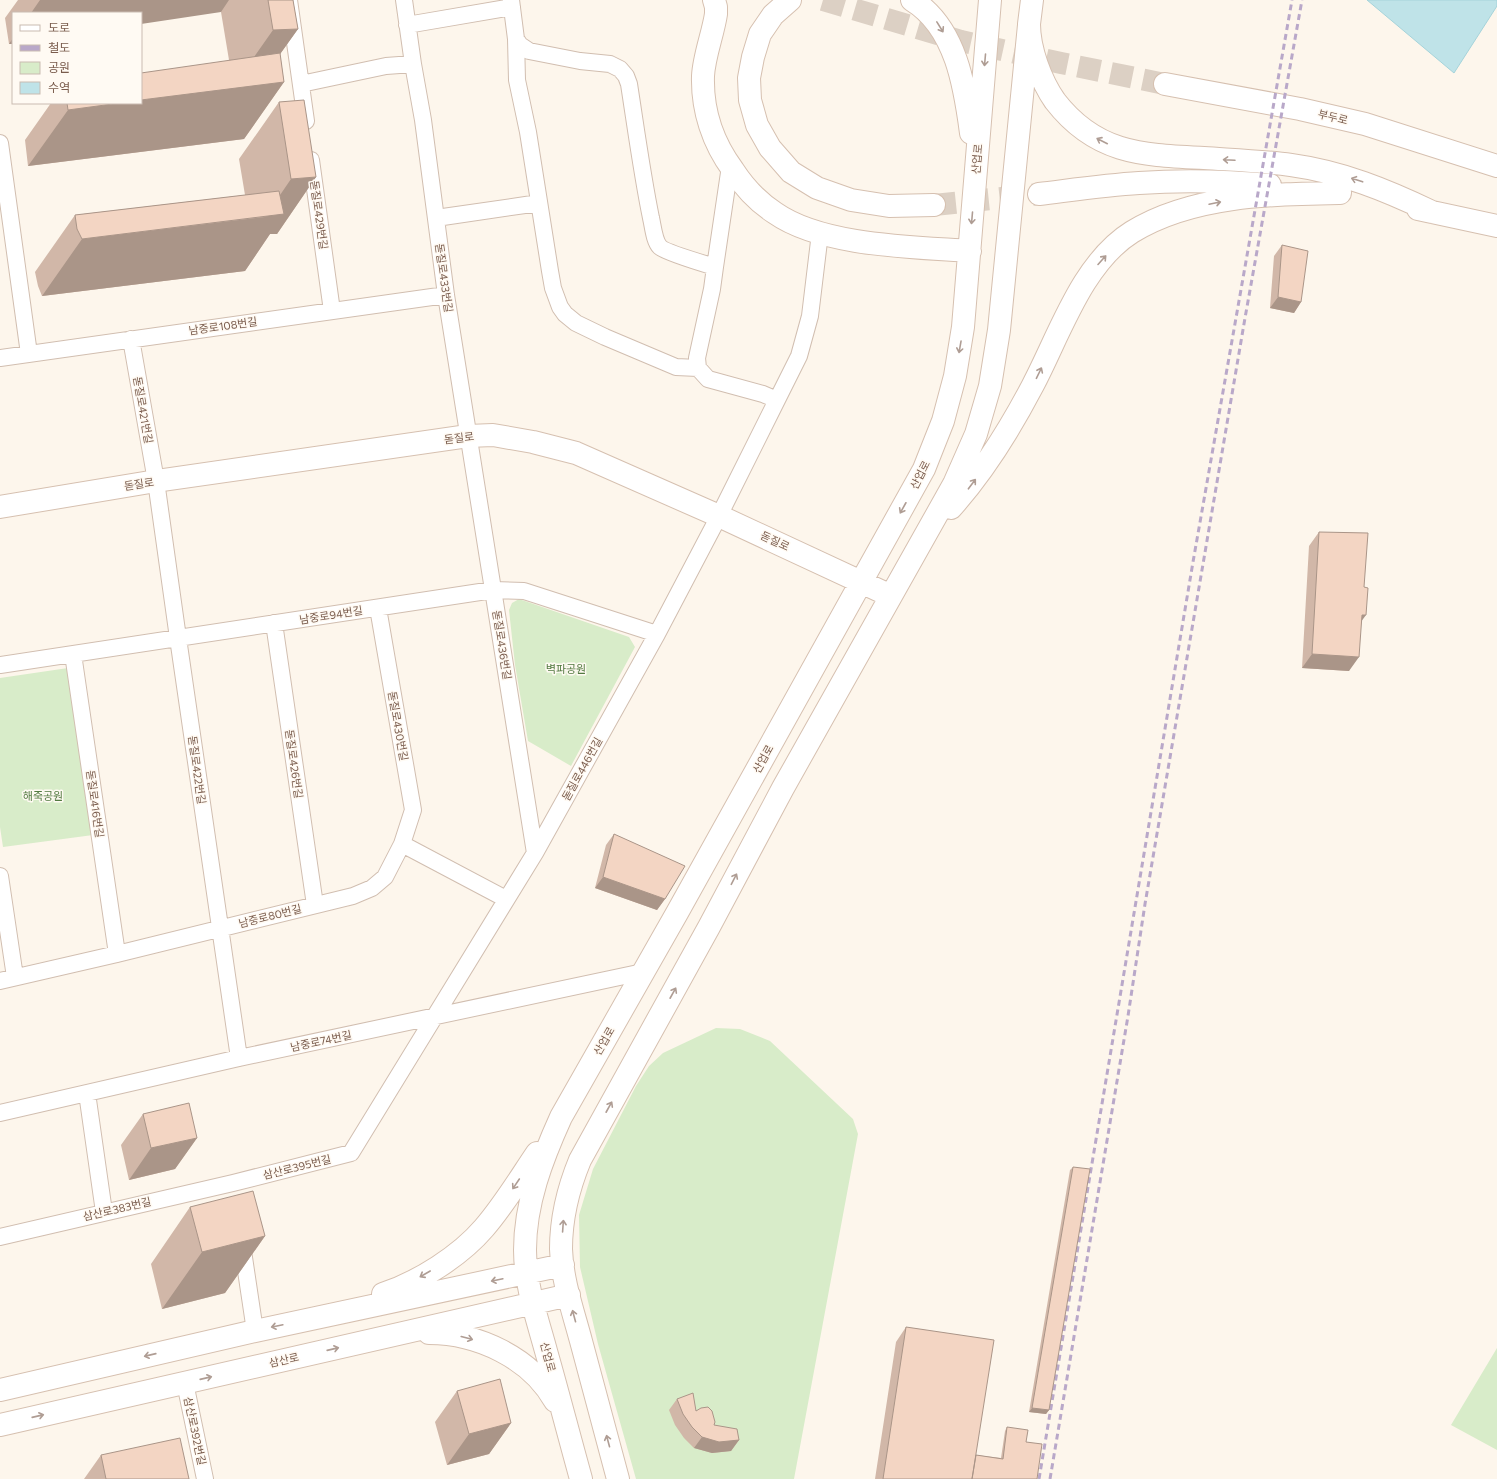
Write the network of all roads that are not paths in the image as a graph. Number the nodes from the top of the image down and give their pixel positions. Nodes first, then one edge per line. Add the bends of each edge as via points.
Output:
1 (289, 0) edge
2 (404, 0) edge
3 (714, 0) edge
4 (790, 0) edge
5 (912, 0) edge
6 (990, 0) edge
7 (1032, 0) edge
8 (511, 3) edge
9 (408, 25) junction
10 (1029, 25) junction
11 (516, 39) junction
12 (413, 64) junction
13 (301, 84) junction
14 (1165, 84) tunnel mouth
15 (0, 143) edge
16 (730, 166) junction
17 (1497, 166) edge
18 (975, 185) junction
19 (1340, 193) junction
20 (1039, 194) tunnel mouth
21 (539, 203) junction
22 (934, 205) tunnel mouth
23 (1432, 212) junction
24 (436, 218) junction
25 (1497, 226) edge
26 (820, 233) junction
27 (970, 251) junction
28 (714, 267) junction
29 (446, 295) junction
30 (332, 311) junction
31 (131, 339) junction
32 (29, 354) junction
33 (0, 358) edge
34 (698, 368) junction
35 (777, 400) junction
36 (468, 436) junction
37 (156, 481) junction
38 (0, 507) edge
39 (719, 516) junction
40 (926, 534) junction
41 (861, 582) junction
42 (493, 590) junction
43 (891, 596) junction
44 (378, 608) junction
45 (274, 623) junction
46 (656, 634) junction
47 (178, 638) junction
48 (72, 654) junction
49 (0, 665) edge
50 (402, 844) junction
51 (535, 853) junction
52 (0, 876) edge
53 (506, 899) junction
54 (314, 905) junction
55 (220, 929) junction
56 (117, 954) junction
57 (643, 972) junction
58 (8, 979) edge
59 (435, 1017) junction
60 (239, 1058) junction
61 (87, 1093) junction
62 (0, 1113) edge
63 (561, 1117) junction
64 (234, 1190) joint
65 (104, 1212) junction
66 (240, 1229) edge
67 (0, 1237) edge
68 (563, 1265) junction
69 (527, 1274) junction
70 (569, 1296) junction
71 (533, 1304) junction
72 (315, 1319) junction
73 (255, 1331) junction
74 (400, 1334) junction
75 (185, 1383) junction
76 (0, 1390) edge
77 (564, 1417) junction
78 (0, 1425) edge
79 (204, 1479) edge
80 (581, 1479) edge
81 (618, 1479) edge

1 - 13 street, 돋질로429번길
2 - 9 street, 돋질로433번길
3 - 16 main road via 716,14 704,75 705,104 714,138
4 - 22 main road via 773,14 760,34 749,78 750,100 757,125 770,148 792,172 817,188 851,200 889,206
5 -> 18 main road via 935,20 948,41 956,62 969,117
6 -> 18 main road, 산업로
7 - 10 main road
8 - 9 street
8 - 11 street
9 - 12 street, 돋질로433번길
23 -> 10 main road via 1362,181 1329,171 1251,161 1147,155 1123,150 1105,142 1074,122 1052,96 1036,64
10 - 40 main road via 999,330 990,386 976,434 954,484
11 - 21 street via 517,80
11 - 28 street via 529,51 610,64 620,69 629,84 656,240 667,252
12 - 13 street via 386,66
12 - 24 street, 돋질로433번길
13 - 30 street, 돋질로429번길
14 - 17 main road, 부두로 via 1365,124
15 - 32 street
16 - 26 main road via 750,192 776,214 802,228
16 - 28 street
18 -> 27 main road, 산업로
19 - 20 main road via 1239,183 1185,181 1139,183
19 - 23 main road
40 -> 19 main road via 989,461 1013,422 1073,302 1098,264 1114,247 1149,223 1196,207 1254,196
21 - 24 street
21 - 34 street via 553,288 565,314 576,323 605,337 676,367
23 - 25 main road
24 - 29 street, 돋질로433번길
26 - 27 main road via 870,243
26 - 35 street, 돋질로446번길 via 810,316 799,356
27 -> 41 main road, 산업로 via 964,327 943,421 924,469
28 - 34 street via 712,289 697,358
29 - 30 street, 남중로108번길
29 - 36 street, 돋질로433번길
30 - 31 street, 남중로108번길
31 - 32 street, 남중로108번길
31 - 37 street, 돋질로421번길
32 - 33 street, 남중로108번길
34 - 35 street via 708,379
35 - 39 street, 돋질로446번길
36 - 37 main road, 돋질로
36 - 39 main road, 돋질로 via 493,435 576,453
36 - 42 street, 돋질로436번길
37 - 38 main road, 돋질로
37 - 47 street, 돋질로422번길
39 - 41 main road, 돋질로
39 - 46 street, 돋질로446번길
40 - 43 main road
41 - 43 main road, 돋질로
41 - 57 main road, 산업로
42 - 44 street, 남중로94번길
42 - 46 street, 남중로94번길 via 524,591
42 - 51 street, 돋질로436번길
68 -> 43 main road via 563,1218 569,1188 580,1160 709,927 779,794
44 - 45 street, 남중로94번길
44 - 50 street, 돋질로430번길 via 413,810
45 - 47 street, 남중로94번길
45 - 54 street, 돋질로426번길
46 - 51 street, 돋질로446번길
47 - 48 street, 남중로94번길
47 - 55 street, 돋질로422번길
48 - 49 street, 남중로94번길
48 - 56 street, 돋질로416번길
50 - 53 street
50 - 54 street, 남중로80번길 via 385,877 372,888 353,896
51 - 53 street, 돋질로446번길
52 - 58 street
53 - 59 street, 돋질로446번길
54 - 55 street, 남중로80번길
55 - 56 street, 남중로80번길
55 - 60 street, 돋질로422번길
56 - 58 street, 남중로80번길
57 - 59 street, 남중로74번길
57 - 63 main road, 산업로
59 - 60 street, 남중로74번길
59 - 64 street, 삼산로395번길 via 351,1153
60 - 61 street, 남중로74번길
61 - 62 street, 남중로74번길
61 - 65 street
63 - 69 main road, 산업로 via 535,1182 528,1213 525,1250
63 -> 72 main road via 501,1207 466,1246 442,1264 407,1284
64 - 65 street, 삼산로383번길
65 - 67 street, 삼산로383번길
66 - 73 street
68 - 69 main road
68 - 70 main road
69 - 71 main road, 산업로
69 -> 72 main road
70 - 71 main road, 삼산로
81 -> 70 main road
71 - 74 main road, 삼산로
71 - 77 main road, 산업로
72 -> 73 main road
73 -> 76 main road
75 -> 74 main road, 삼산로
74 -> 77 main road via 454,1335 475,1340 504,1353 527,1368 541,1382 554,1398
78 -> 75 main road, 삼산로
75 - 79 street, 삼산로392번길
77 - 80 main road, 산업로

